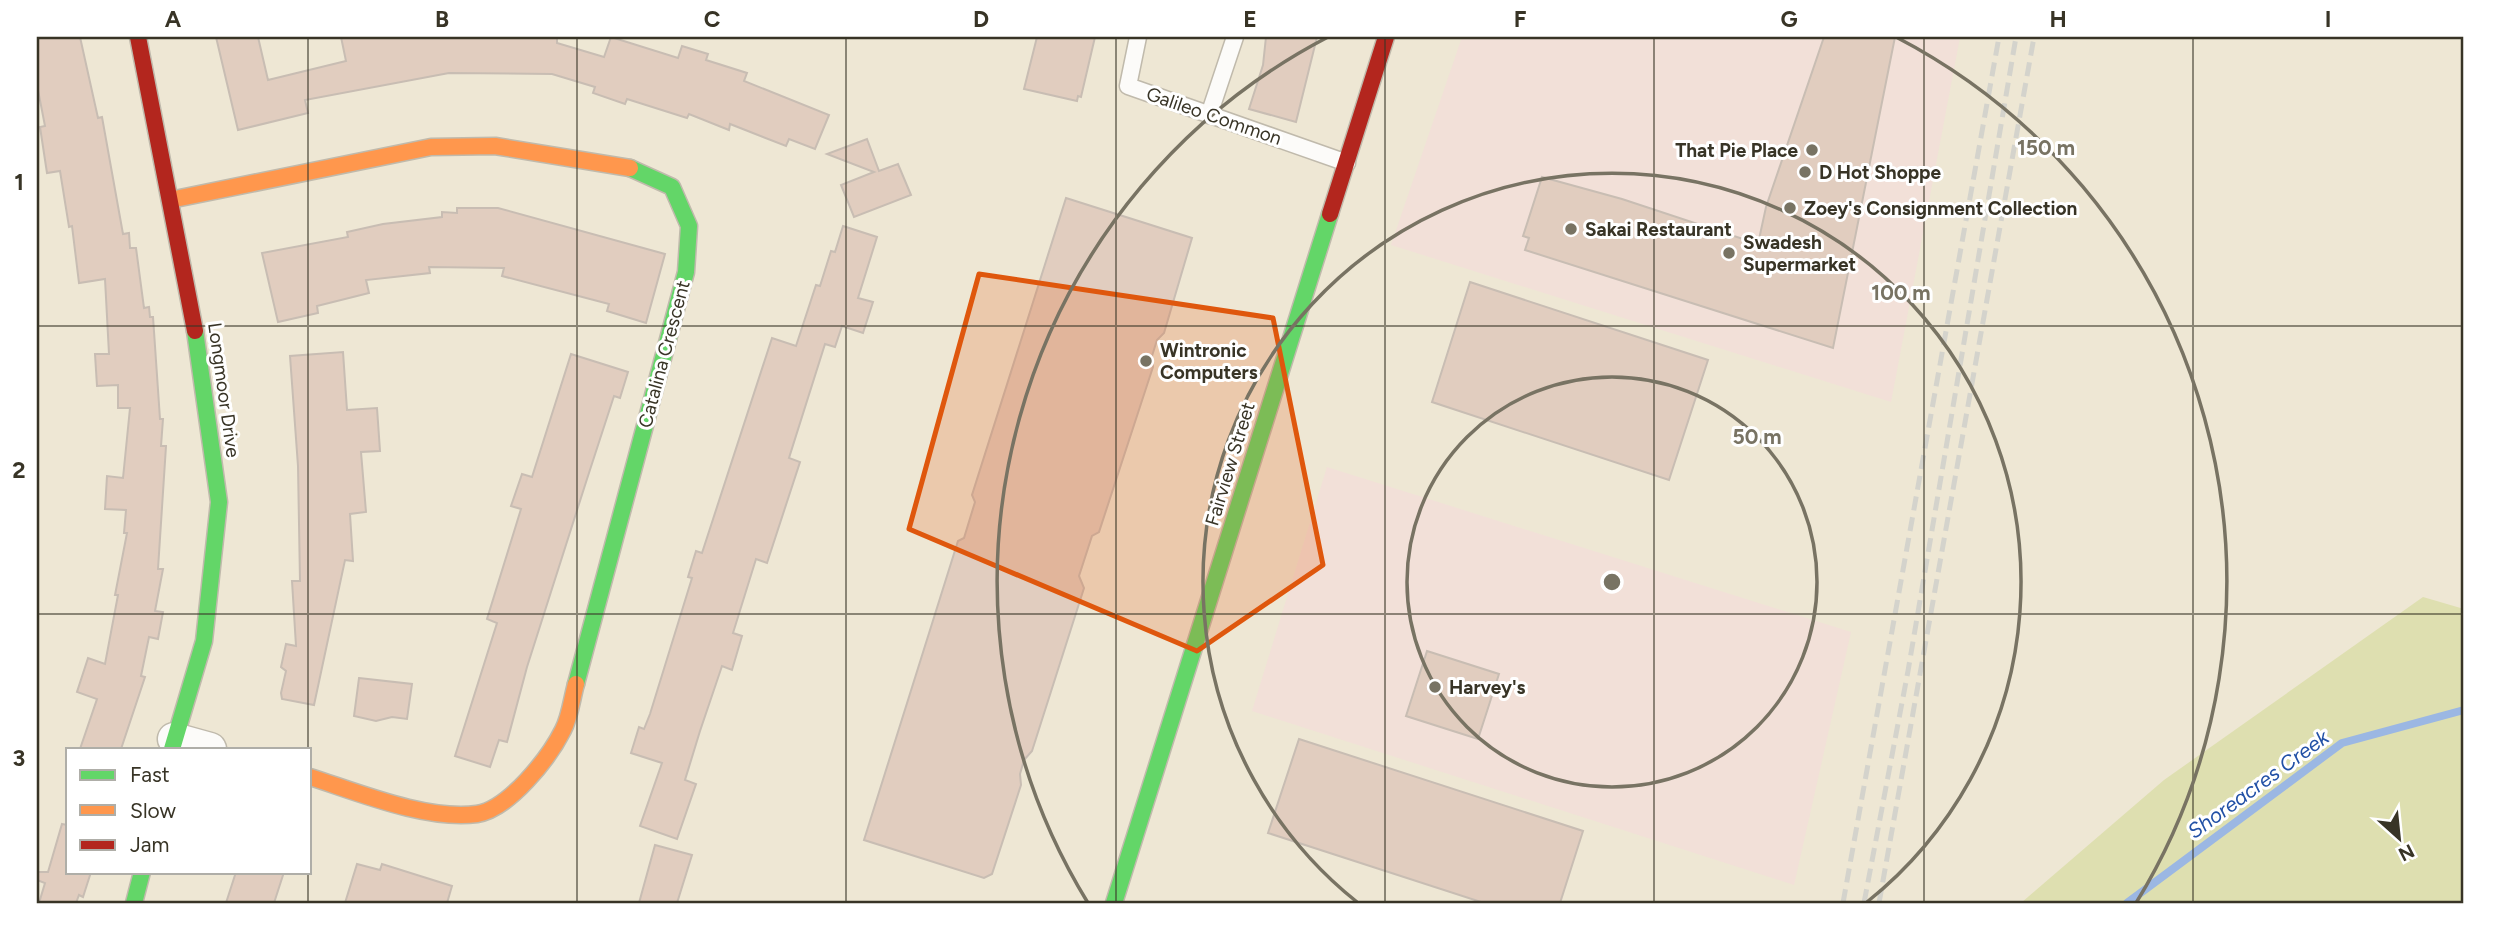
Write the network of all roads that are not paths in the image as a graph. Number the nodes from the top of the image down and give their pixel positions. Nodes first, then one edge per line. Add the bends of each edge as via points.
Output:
1 (138, 37) edge
2 (1138, 37) edge
3 (1236, 37) edge
4 (1386, 37) edge
5 (1209, 115) junction
6 (1347, 163) junction
7 (170, 200) junction
8 (173, 744) edge
9 (203, 748) edge
10 (312, 778) edge
11 (141, 874) edge
12 (134, 903) edge
13 (1114, 903) edge

1 - 7 street, Longmoor Drive
2 - 5 lane, Galileo Common via 1128,86
3 - 5 lane
4 - 6 street, Fairview Street
5 - 6 lane, Galileo Common
6 - 13 street, Fairview Street
7 - 8 street, Longmoor Drive via 201,363 219,502 204,641
7 - 10 street, Catalina Crescent via 431,147 495,146 629,167 672,187 689,226 686,272 564,729 529,779 491,811 445,815
8 - 9 street
11 - 12 street

